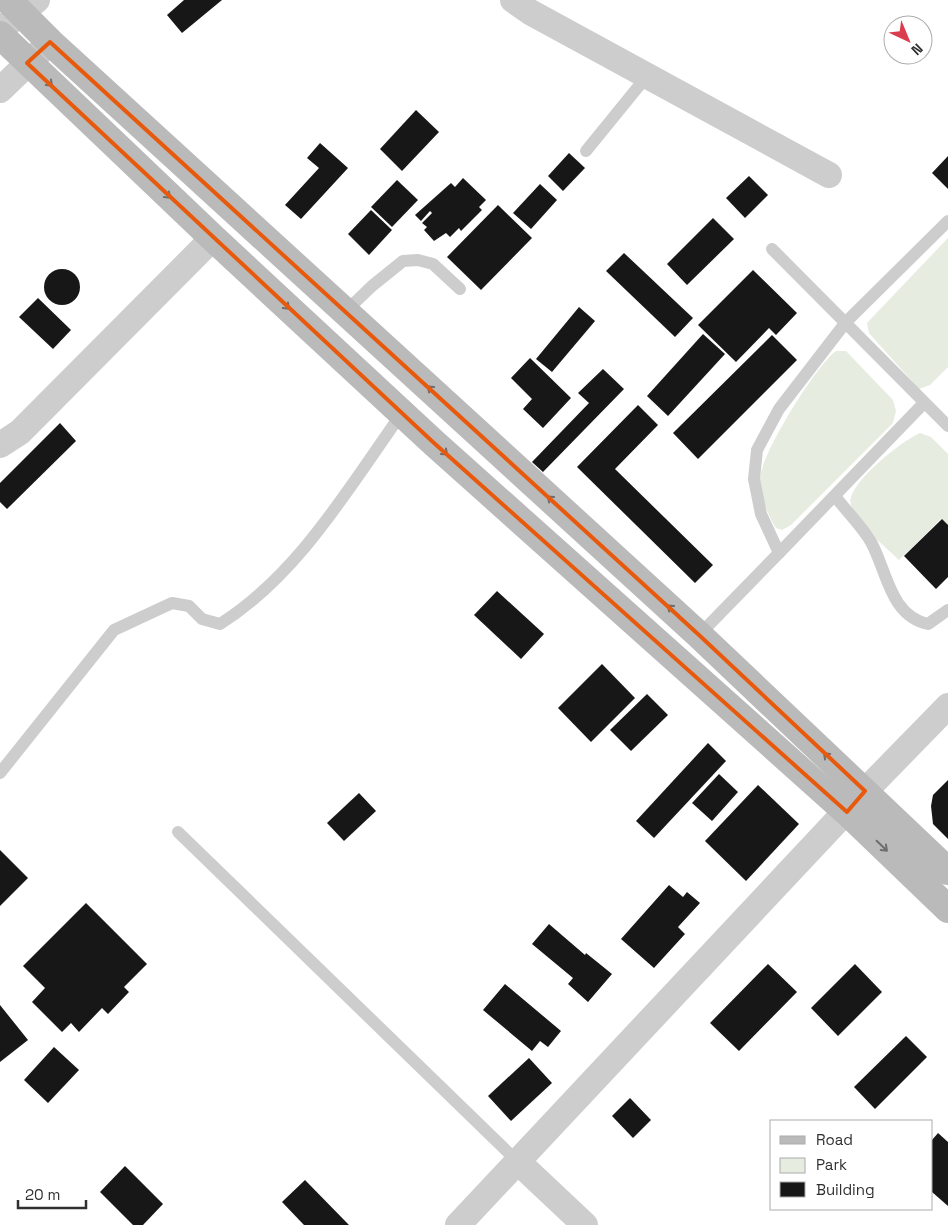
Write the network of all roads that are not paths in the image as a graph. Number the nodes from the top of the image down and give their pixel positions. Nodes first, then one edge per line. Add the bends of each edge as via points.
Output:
1 (513, 0) edge
2 (16, 11) edge
3 (0, 35) edge
4 (50, 42) junction
5 (27, 63) junction
6 (647, 76) junction
7 (0, 90) edge
8 (586, 150) dead end
9 (829, 175) dead end
10 (948, 221) edge
11 (213, 238) junction
12 (772, 249) dead end
13 (460, 289) dead end
14 (346, 312) junction
15 (846, 322) junction
16 (924, 403) junction
17 (402, 413) junction
18 (948, 426) edge
19 (0, 445) edge
20 (835, 496) junction
21 (779, 553) junction
22 (948, 610) edge
23 (699, 635) junction
24 (948, 706) edge
25 (0, 773) edge
26 (864, 792) junction
27 (847, 812) junction
28 (178, 832) dead end
29 (948, 870) edge
30 (948, 909) edge
31 (517, 1161) junction
32 (458, 1225) edge
33 (585, 1225) edge

1 - 6 street
2 - 4 street
3 - 5 street
4 - 5 street
4 - 14 street
5 - 7 street
5 -> 11 street
6 - 8 lane
6 - 9 street
10 - 15 lane
11 -> 17 street
11 - 19 street via 20,432
12 - 15 lane
13 - 14 lane via 433,264 403,261
23 -> 14 street
15 - 16 lane
15 - 21 lane via 779,409 756,450 754,479 761,514
16 - 18 lane
16 - 20 lane
17 - 25 lane via 314,537 247,606 220,624 202,619 189,606 172,603 114,630
17 -> 27 street
20 - 21 lane
20 - 22 lane via 870,541 894,598 908,615 916,622 928,624
21 - 23 lane
26 -> 23 street
24 - 26 street
26 - 27 street
26 - 29 street
27 -> 30 street
27 - 31 street
28 - 31 lane
31 - 32 street
31 - 33 street

